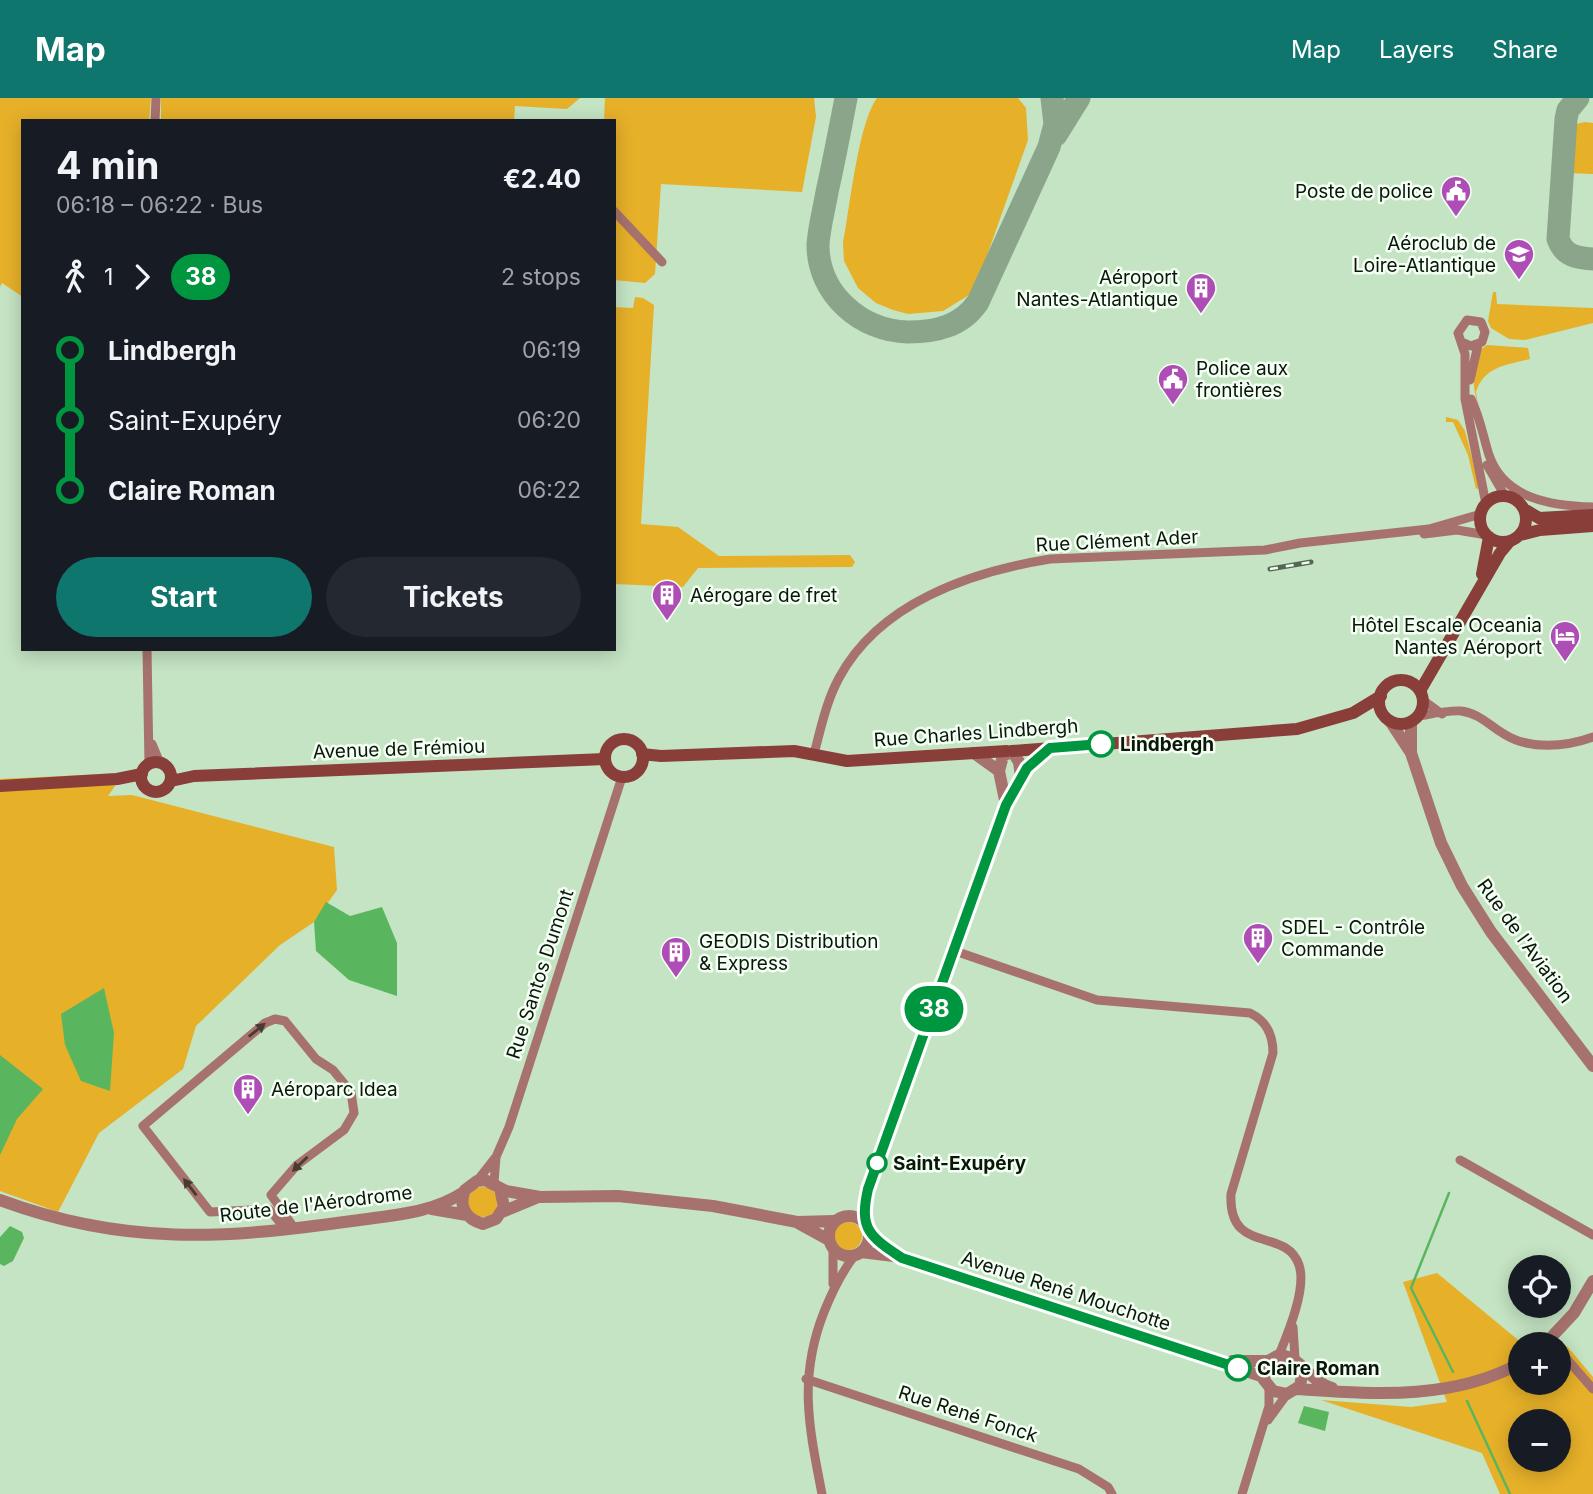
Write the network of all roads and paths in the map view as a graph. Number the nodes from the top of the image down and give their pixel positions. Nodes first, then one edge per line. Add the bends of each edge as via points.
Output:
1 (156, 98) edge
2 (155, 119) edge
3 (616, 213) edge
4 (662, 262) dead end
5 (1462, 342) junction
6 (1478, 345) junction
7 (1471, 399) junction
8 (1506, 496) junction
9 (1593, 507) edge
10 (1484, 509) junction
11 (1524, 509) junction
12 (1593, 515) edge
13 (1593, 526) edge
14 (1488, 536) junction
15 (1515, 538) junction
16 (1265, 550) junction
17 (1471, 603) junction
18 (1460, 625) junction
19 (147, 651) edge
20 (1404, 681) junction
21 (1381, 696) junction
22 (1422, 696) junction
23 (1353, 713) junction
24 (1443, 713) junction
25 (1386, 717) junction
26 (1415, 719) junction
27 (1593, 737) edge
28 (1050, 748) junction
29 (1009, 751) junction
30 (974, 753) junction
31 (1411, 753) junction
32 (642, 754) junction
33 (814, 754) junction
34 (605, 758) junction
35 (999, 771) junction
36 (156, 773) junction
37 (622, 777) junction
38 (1021, 777) junction
39 (0, 786) edge
40 (1006, 805) junction
41 (955, 951) junction
42 (1593, 1066) edge
43 (496, 1157) junction
44 (1460, 1160) dead end
45 (477, 1181) junction
46 (497, 1185) junction
47 (868, 1189) junction
48 (464, 1192) junction
49 (540, 1196) junction
50 (0, 1200) edge
51 (432, 1209) junction
52 (502, 1212) junction
53 (467, 1215) junction
54 (840, 1219) junction
55 (797, 1222) junction
56 (866, 1226) junction
57 (290, 1230) junction
58 (1593, 1235) edge
59 (831, 1244) junction
60 (858, 1254) junction
61 (902, 1258) junction
62 (1593, 1281) edge
63 (831, 1293) junction
64 (1293, 1318) junction
65 (1558, 1332) edge
66 (1274, 1358) junction
67 (1295, 1358) junction
68 (1218, 1361) junction
69 (1571, 1364) edge
70 (1508, 1368) edge
71 (1303, 1370) junction
72 (806, 1379) junction
73 (1267, 1382) junction
74 (1593, 1389) edge
75 (1342, 1390) junction
76 (1292, 1392) junction
77 (1261, 1430) junction
78 (822, 1494) edge
79 (1112, 1494) edge
80 (1242, 1494) edge

1 - 2 street
3 - 4 street
5 - 6 street
5 - 6 street via 1459,327 1474,319 1485,329
5 - 10 street via 1465,399
6 - 7 street via 1470,374
7 - 8 street via 1488,469
7 - 9 street via 1503,482 1530,496
8 - 10 main road
8 - 11 main road
10 - 14 main road via 1481,523
10 - 16 street, Rue Clément Ader via 1429,528
11 - 12 main road via 1539,518
11 - 15 main road via 1526,520
13 - 15 main road via 1540,530
14 - 15 main road via 1499,542
14 - 16 street, Rue Clément Ader via 1457,530
14 - 17 main road via 1485,563
15 - 17 main road via 1500,553
16 - 33 street, Rue Clément Ader via 1050,559 926,597 888,620 855,654 829,700
17 - 18 main road
18 - 20 main road via 1419,672
18 - 22 main road via 1426,677
19 - 36 street
20 - 21 main road via 1389,685
20 - 22 main road
21 - 23 main road, Rue Charles Lindbergh
21 - 25 main road
22 - 24 street
22 - 26 main road
23 - 25 main road, Rue Charles Lindbergh
23 - 28 main road, Rue Charles Lindbergh via 1283,731
24 - 26 street
24 - 27 street via 1469,713 1507,736 1536,744
25 - 26 main road via 1400,724
25 - 31 street, Rue de l'Aviation
26 - 31 street, Rue de l'Aviation
28 - 29 main road, Rue Charles Lindbergh
28 - 38 street
29 - 30 main road, Rue Charles Lindbergh
29 - 35 street
29 - 38 street via 1019,762
30 - 33 main road, Rue Charles Lindbergh via 847,761
30 - 35 street
31 - 42 street, Rue de l'Aviation via 1441,843 1462,886 1491,932
32 - 33 main road, Rue Charles Lindbergh
32 - 34 main road via 636,744 625,740 613,743
32 - 37 main road via 638,771
34 - 36 main road, Avenue de Frémiou via 194,776
34 - 37 main road via 608,769
35 - 40 street
36 - 39 main road, Avenue de Frémiou
37 - 43 street, Rue Santos Dumont
38 - 40 street
40 - 41 street
41 - 47 street
41 - 64 street via 1097,1000 1250,1013 1264,1023 1273,1053 1230,1206 1241,1230 1285,1249 1296,1259 1301,1278
43 - 45 street
43 - 46 street, Rue Santos Dumont
44 - 58 street
45 - 46 street
45 - 48 street
46 - 49 street
46 - 52 street via 504,1194
47 - 54 street
47 - 56 street
48 - 51 street, Route de l'Aérodrome
48 - 53 street via 462,1205
49 - 52 street
49 - 55 street via 665,1200
50 - 57 street, Route de l'Aérodrome via 79,1224 137,1234 201,1237
51 - 53 street, Route de l'Aérodrome
51 - 57 street, Route de l'Aérodrome
52 - 53 street via 483,1224
54 - 55 street
54 - 56 street
54 - 59 street
55 - 59 street
56 - 60 street via 869,1241
56 - 61 street, Avenue René Mouchotte
57 -> 57 street via 269,1209 210,1212 143,1126 275,1019 285,1021 354,1099 354,1116 348,1126 297,1166 271,1195
59 - 60 street via 841,1255
59 - 63 street
60 - 61 street, Avenue René Mouchotte
60 - 63 street
61 - 68 street, Avenue René Mouchotte
62 - 65 street
63 - 72 street via 811,1345
64 - 66 street
64 - 67 street
66 - 67 street
66 - 68 street, Avenue René Mouchotte
66 - 73 street
67 - 71 street
68 - 73 street, Avenue René Mouchotte
69 - 74 street
70 - 75 street via 1473,1383 1428,1393
71 - 75 street via 1318,1383
71 - 76 street via 1304,1377
72 - 78 street via 808,1422
72 - 79 street, Rue René Fonck via 1079,1469
73 - 76 street
73 - 77 street via 1269,1406
75 - 76 street
76 - 77 street
77 - 80 street

